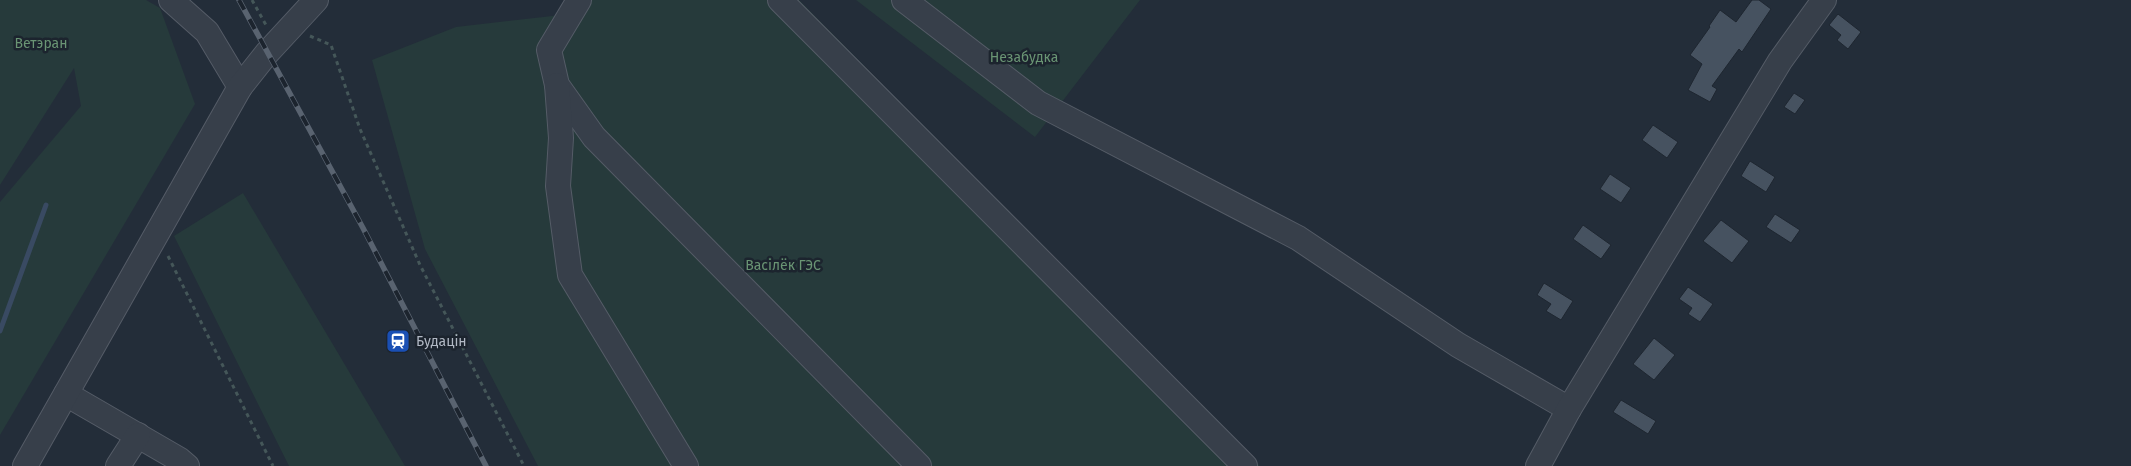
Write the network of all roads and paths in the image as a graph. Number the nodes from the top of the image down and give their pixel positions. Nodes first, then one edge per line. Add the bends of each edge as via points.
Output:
1 (171, 0) edge
2 (252, 0) edge
3 (316, 0) edge
4 (579, 0) edge
5 (780, 0) edge
6 (1824, 0) edge
7 (917, 4) edge
8 (290, 29) junction
9 (557, 86) junction
10 (240, 87) junction
11 (156, 233) junction
12 (66, 394) junction
13 (1569, 409) junction
14 (138, 435) junction
15 (25, 466) edge
16 (118, 466) edge
17 (188, 466) edge
18 (273, 466) edge
19 (524, 466) edge
20 (686, 466) edge
21 (919, 466) edge
22 (1245, 466) edge
23 (1538, 466) edge

1 - 10 street via 207,32
2 - 8 path via 266,26
3 - 8 street
4 - 9 street via 549,50
5 - 22 street
6 - 13 street via 1780,61
7 - 13 street via 1038,102 1298,238 1458,345
8 - 10 street
8 - 19 path via 331,45 360,129 420,265
9 - 20 street via 558,186 570,275
9 - 21 street via 594,138
10 - 11 street
11 - 12 street
11 - 18 path
12 - 14 street
12 - 15 street
13 - 23 street
14 - 16 street
14 - 17 street

